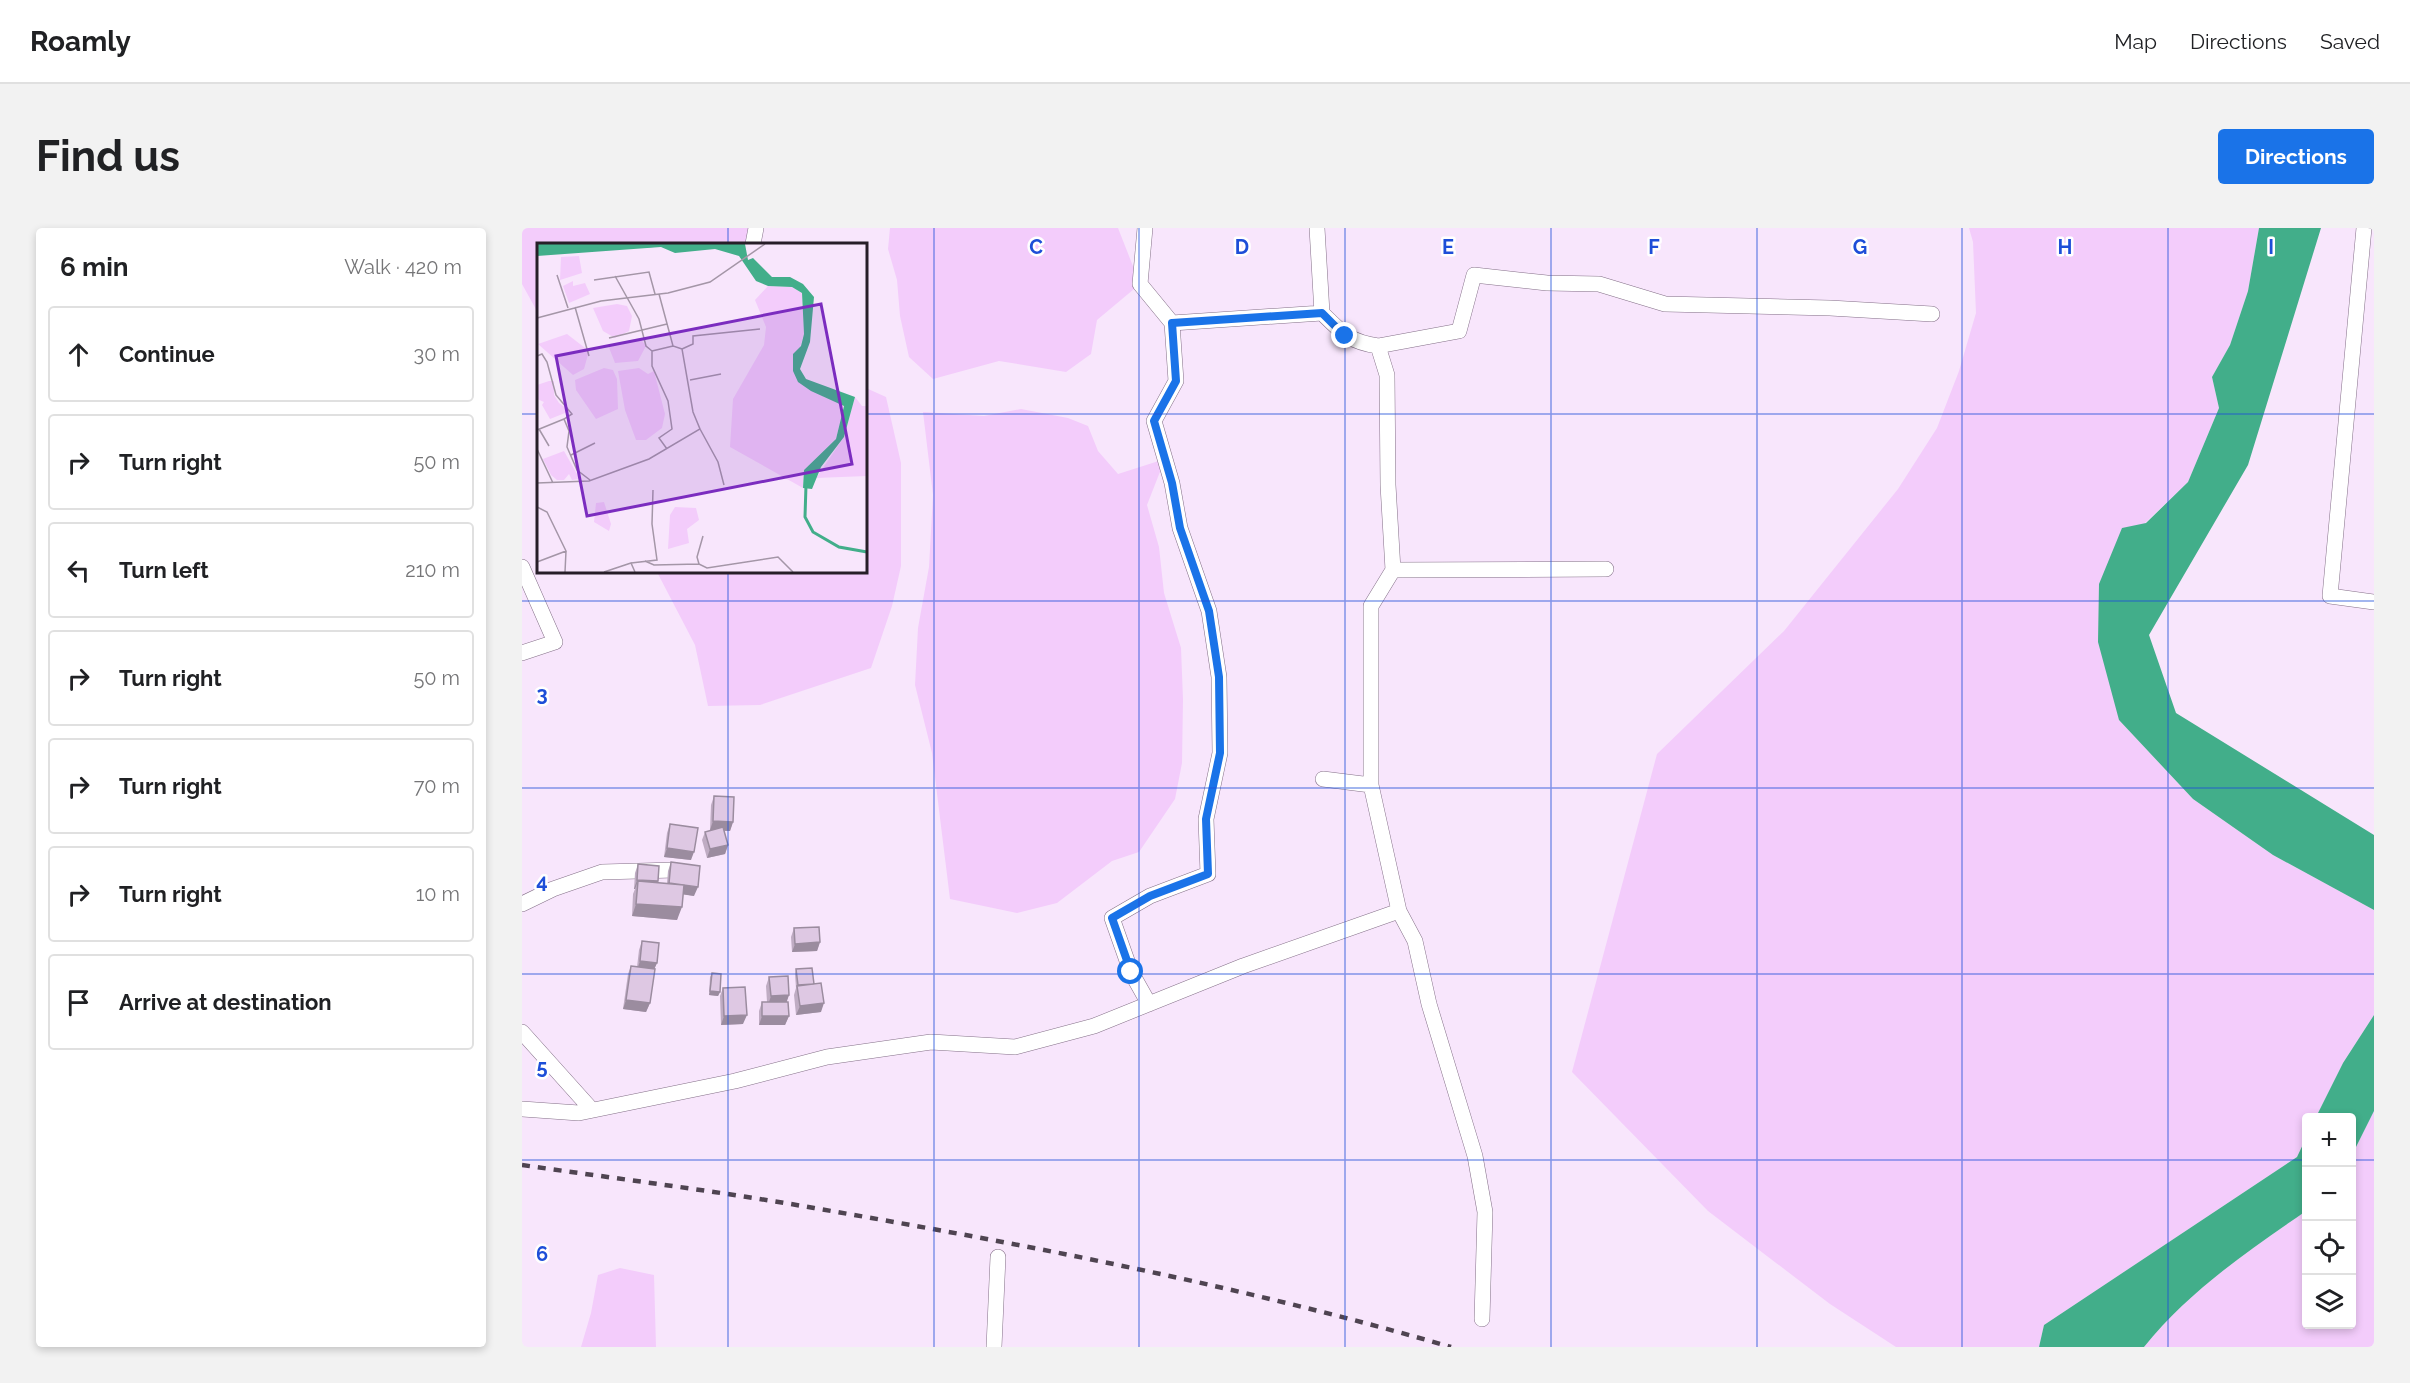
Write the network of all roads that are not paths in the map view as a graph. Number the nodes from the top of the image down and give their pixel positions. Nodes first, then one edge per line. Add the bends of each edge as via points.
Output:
1 (756, 228) edge
2 (1145, 228) edge
3 (1317, 228) edge
4 (2364, 228) edge
5 (753, 243) edge
6 (1322, 313) junction
7 (1932, 314) dead end
8 (1172, 323) junction
9 (1378, 346) junction
10 (522, 567) edge
11 (1606, 569) dead end
12 (1393, 570) junction
13 (2374, 602) edge
14 (522, 654) edge
15 (1323, 779) dead end
16 (1371, 785) junction
17 (674, 870) edge
18 (522, 904) edge
19 (1399, 911) junction
20 (1149, 1004) junction
21 (522, 1032) edge
22 (522, 1109) edge
23 (592, 1110) junction
24 (998, 1257) dead end
25 (1482, 1319) dead end
26 (994, 1347) edge

1 - 5 street
2 - 8 street via 1140,284
3 - 6 street
4 - 13 street via 2330,596
6 - 8 street
6 - 9 street via 1345,336 1359,344
7 - 9 street via 1665,304 1599,284 1547,284 1474,275 1459,330
8 - 20 street via 1176,381 1154,421 1180,528 1209,611 1219,677 1220,753 1206,819 1208,874 1150,896 1112,918 1131,972
9 - 12 street via 1387,375
10 - 14 street via 555,642
11 - 12 street
12 - 16 street via 1371,606
15 - 16 street
16 - 19 street
17 - 18 street via 602,872
19 - 20 street via 1242,966
19 - 25 street via 1415,941 1429,1004 1476,1156 1485,1212
20 - 23 street via 1094,1026 1015,1047 931,1042 839,1055
21 - 23 street
22 - 23 street via 579,1113
24 - 26 street

